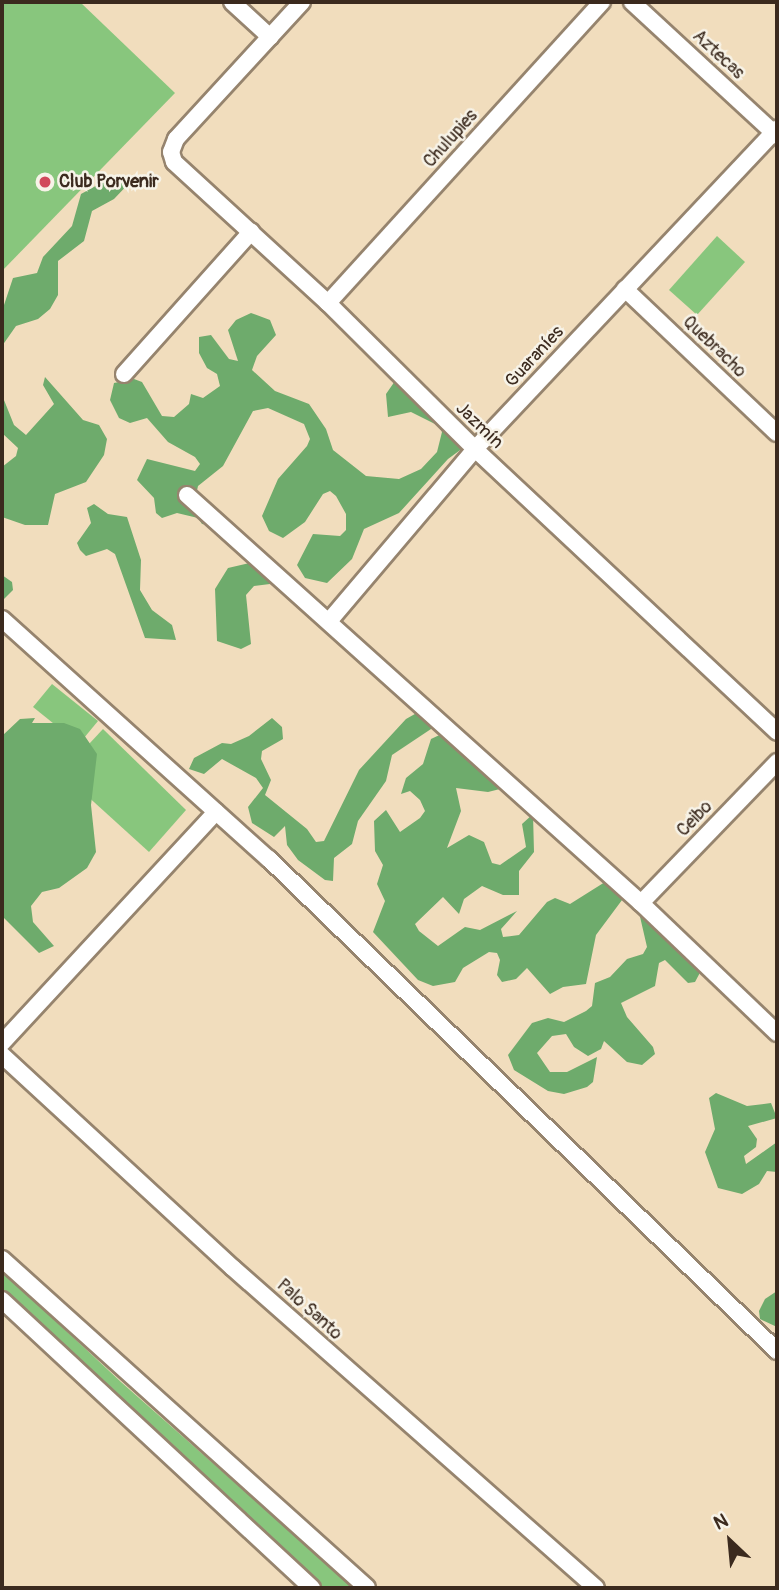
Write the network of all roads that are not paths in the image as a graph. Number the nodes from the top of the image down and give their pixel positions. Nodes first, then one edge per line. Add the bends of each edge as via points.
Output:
1 (232, 2) edge
2 (302, 2) edge
3 (603, 2) edge
4 (632, 2) edge
5 (270, 37) junction
6 (776, 133) edge
7 (251, 232) junction
8 (625, 289) junction
9 (328, 303) junction
10 (124, 374) dead end
11 (777, 433) edge
12 (475, 449) junction
13 (187, 495) dead end
14 (2, 619) edge
15 (330, 620) junction
16 (777, 732) edge
17 (777, 762) edge
18 (216, 812) junction
19 (641, 903) junction
20 (777, 1033) edge
21 (2, 1043) edge
22 (2, 1055) edge
23 (2, 1259) edge
24 (2, 1300) edge
25 (777, 1351) edge
26 (312, 1588) edge
27 (367, 1588) edge
28 (596, 1588) edge

1 - 5 street
2 - 5 street
3 - 9 street, Chulupies
4 - 6 street, Aztecas
5 - 7 street, Jazmín via 176,139 174,162
6 - 8 street, Guaraníes
7 - 9 street, Jazmín
7 - 10 street
8 - 11 street, Quebracho
8 - 12 street, Guaraníes
9 - 12 street, Jazmín
12 - 15 street, Guaraníes
12 - 16 street, Jazmín
13 - 15 street
14 - 18 street
15 - 19 street
17 - 19 street, Ceibo
18 - 21 street
18 - 25 street
19 - 20 street
22 - 28 street, Palo Santo via 233,1268
23 - 27 street
24 - 26 street

